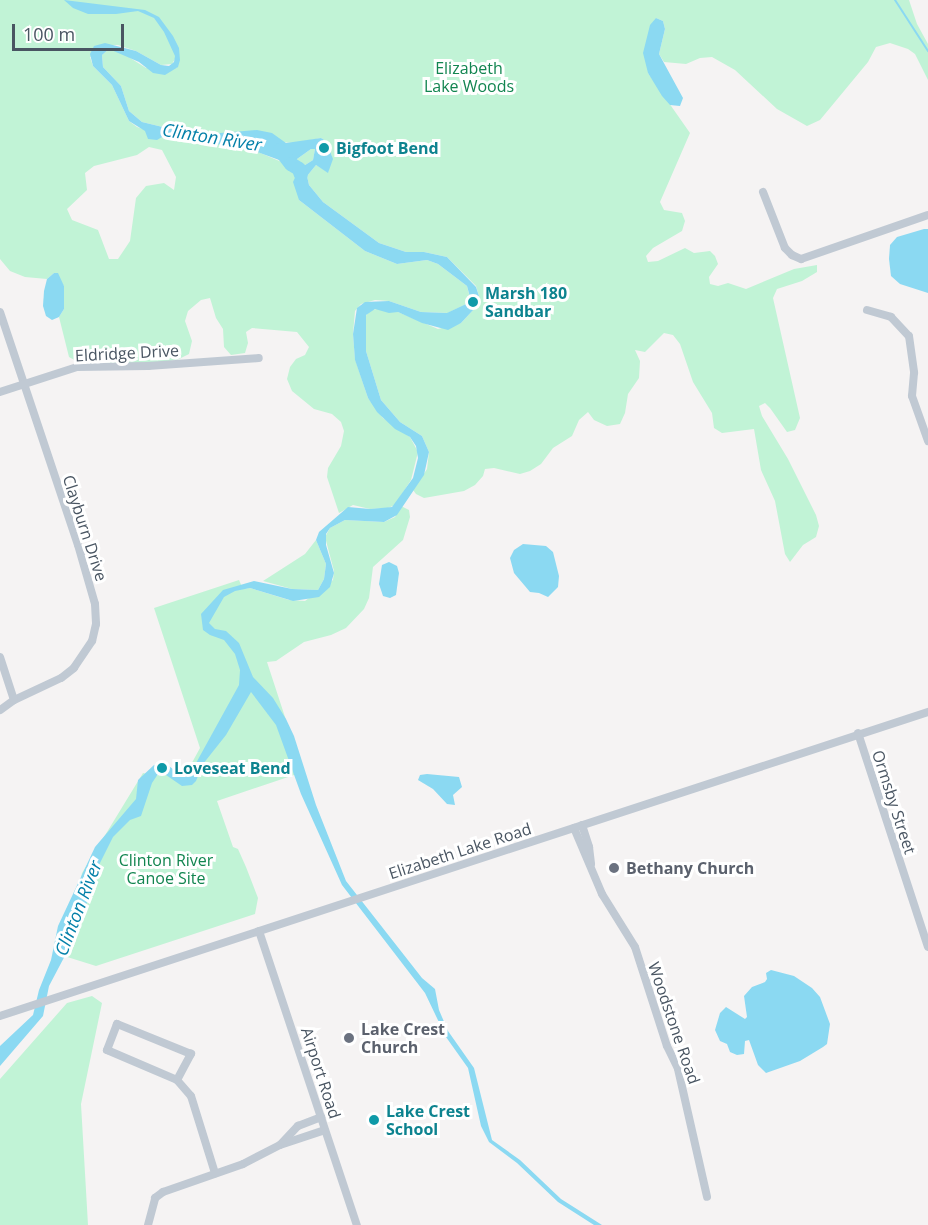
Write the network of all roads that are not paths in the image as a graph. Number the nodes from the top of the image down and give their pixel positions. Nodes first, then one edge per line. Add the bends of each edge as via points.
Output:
1 (763, 192) dead end
2 (928, 215) edge
3 (867, 310) dead end
4 (0, 312) edge
5 (259, 358) dead end
6 (23, 383) junction
7 (0, 392) edge
8 (928, 441) edge
9 (0, 657) edge
10 (14, 700) junction
11 (0, 710) edge
12 (928, 712) edge
13 (858, 733) junction
14 (578, 826) junction
15 (260, 930) junction
16 (928, 947) edge
17 (0, 1016) edge
18 (177, 1080) junction
19 (321, 1118) junction
20 (325, 1130) junction
21 (280, 1145) junction
22 (215, 1173) junction
23 (707, 1197) dead end
24 (148, 1225) edge
25 (357, 1225) edge

1 - 2 street via 785,248 801,259
3 - 8 street via 891,316 909,336 914,373 912,396
4 - 6 street, Clayburn Drive
5 - 6 street, Eldridge Drive via 148,366 102,364
6 - 7 street, Eldridge Drive
6 - 10 street, Clayburn Drive via 84,566 95,604 96,624 92,640 74,668 44,688
9 - 10 street
10 - 11 street, Clayburn Drive
12 - 13 street, Elizabeth Lake Road
13 - 14 street, Elizabeth Lake Road
13 - 16 street, Ormsby Street
14 - 15 street, Elizabeth Lake Road
14 - 23 street, Woodstone Road via 609,909 635,946 667,1047 678,1069
15 - 17 street, Elizabeth Lake Road
15 - 19 street, Airport Road
18 - 18 street via 107,1050 117,1024 191,1054
18 - 22 street via 191,1096
19 - 20 street, Airport Road
19 - 21 street via 296,1128
20 - 21 street
20 - 25 street, Airport Road
21 - 22 street
22 - 24 street via 155,1198

